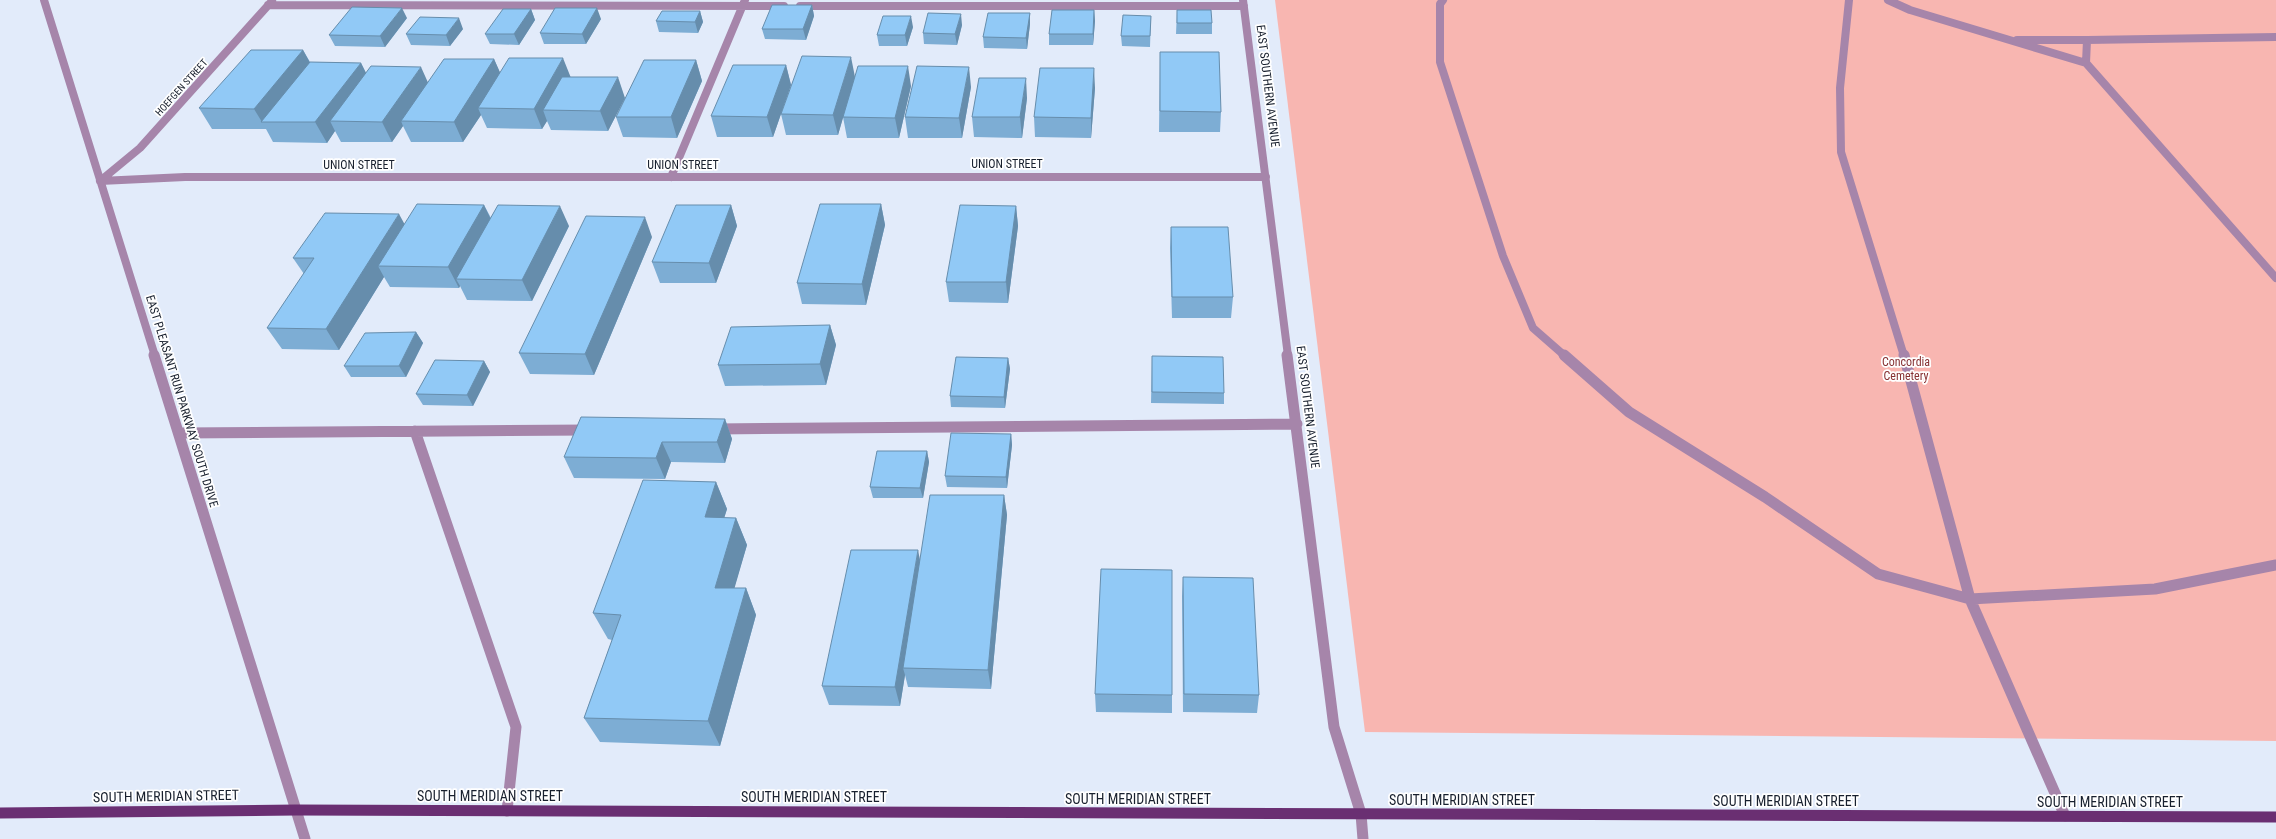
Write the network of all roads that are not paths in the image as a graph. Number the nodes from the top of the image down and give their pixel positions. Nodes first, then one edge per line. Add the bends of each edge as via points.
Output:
1 (44, 0) edge
2 (1443, 0) edge
3 (1849, 0) edge
4 (1888, 0) edge
5 (270, 2) edge
6 (744, 3) edge
7 (1244, 3) edge
8 (2276, 37) edge
9 (2005, 40) junction
10 (2088, 40) junction
11 (2086, 63) junction
12 (1266, 176) junction
13 (671, 177) junction
14 (100, 181) junction
15 (2276, 278) edge
16 (1297, 424) junction
17 (702, 429) edge
18 (598, 430) edge
19 (415, 431) junction
20 (179, 433) junction
21 (2276, 565) edge
22 (1970, 599) junction
23 (296, 810) junction
24 (507, 811) junction
25 (0, 813) edge
26 (1361, 814) junction
27 (2065, 816) junction
28 (2276, 817) edge
29 (305, 839) edge
30 (1363, 839) edge

1 - 14 street, EAST PLEASANT RUN PARKWAY SOUTH DRIVE
2 - 22 street via 1440,4 1440,62 1503,256 1533,328 1629,412 1765,497 1878,574
3 - 22 street via 1840,88 1841,152 1914,390
4 - 9 street via 1910,10
5 - 6 street
5 - 14 street, HOEFGEN STREET via 140,148
6 - 7 street
6 - 13 street
7 - 12 street, EAST SOUTHERN AVENUE
8 - 10 street
9 - 10 street
9 - 11 street
10 - 11 street
11 - 15 street
12 - 13 street, UNION STREET
12 - 16 street, EAST SOUTHERN AVENUE
13 - 14 street, UNION STREET via 184,177
14 - 20 street, EAST PLEASANT RUN PARKWAY SOUTH DRIVE
16 - 17 street
16 - 26 street, EAST SOUTHERN AVENUE via 1334,728
18 - 19 street
19 - 20 street
19 - 24 street via 516,727
20 - 23 street, EAST PLEASANT RUN PARKWAY SOUTH DRIVE
21 - 22 street via 2155,589
22 - 27 street
23 - 24 main road, SOUTH MERIDIAN STREET
23 - 25 main road, SOUTH MERIDIAN STREET
23 - 29 street, EAST PLEASANT RUN PARKWAY SOUTH DRIVE
24 - 26 main road, SOUTH MERIDIAN STREET
26 - 27 main road, SOUTH MERIDIAN STREET
26 - 30 street, EAST SOUTHERN AVENUE
27 - 28 main road, SOUTH MERIDIAN STREET

